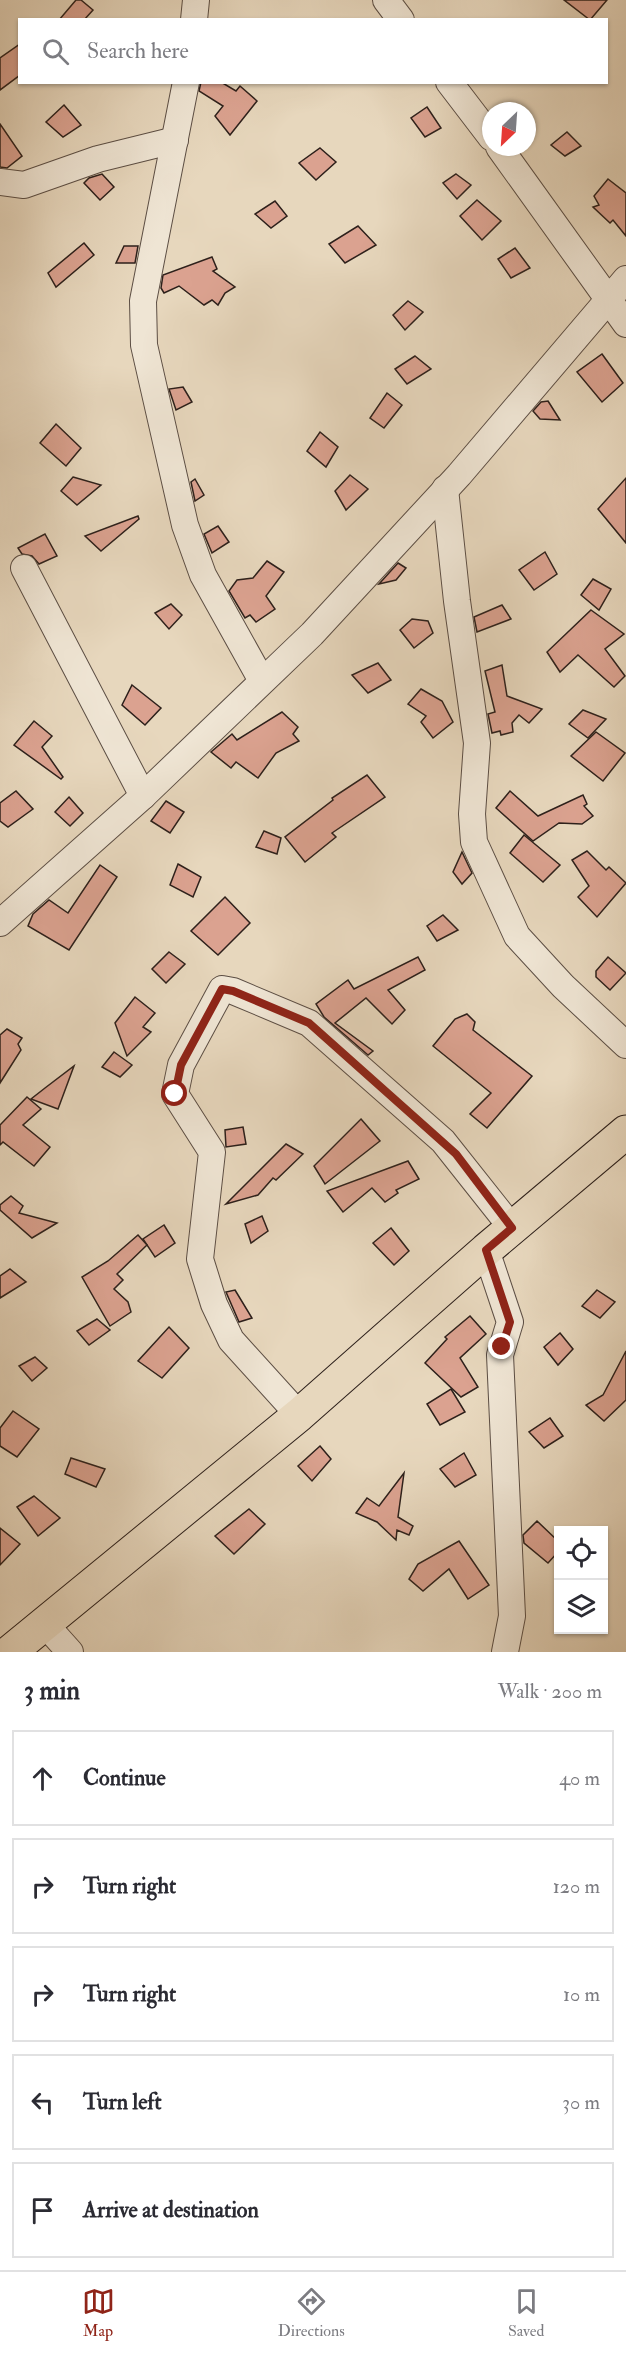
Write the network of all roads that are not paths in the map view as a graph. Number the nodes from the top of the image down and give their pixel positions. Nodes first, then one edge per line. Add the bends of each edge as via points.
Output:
1 (196, 0) edge
2 (386, 0) edge
3 (194, 18) edge
4 (400, 18) edge
5 (186, 84) edge
6 (451, 84) edge
7 (482, 125) edge
8 (175, 140) junction
9 (506, 156) edge
10 (0, 182) edge
11 (626, 279) edge
12 (606, 299) junction
13 (626, 324) edge
14 (445, 489) junction
15 (24, 568) dead end
16 (262, 681) junction
17 (143, 795) junction
18 (0, 923) edge
19 (626, 1045) edge
20 (626, 1132) edge
21 (512, 1228) junction
22 (486, 1250) junction
23 (299, 1415) junction
24 (44, 1623) junction
25 (10, 1652) edge
26 (70, 1652) edge
27 (505, 1652) edge

1 - 3 street
2 - 4 street
5 - 8 street
6 - 7 street
8 - 10 street via 98,159 24,185
8 - 16 street via 143,301 144,345 185,525 203,575
9 - 12 street
11 - 12 street
12 - 13 street
12 - 14 street
14 - 16 street via 312,634
14 - 19 street via 477,743 474,842 517,936 562,986
15 - 17 street
16 - 17 street
17 - 18 street
20 - 21 main road
21 - 22 main road
21 - 23 street via 450,1147 309,1023 222,989 181,1065 175,1094 212,1152 200,1258 214,1304 231,1340
22 - 23 main road
22 - 27 street via 510,1322 501,1355 512,1616
23 - 24 main road
24 - 25 main road
24 - 26 street

